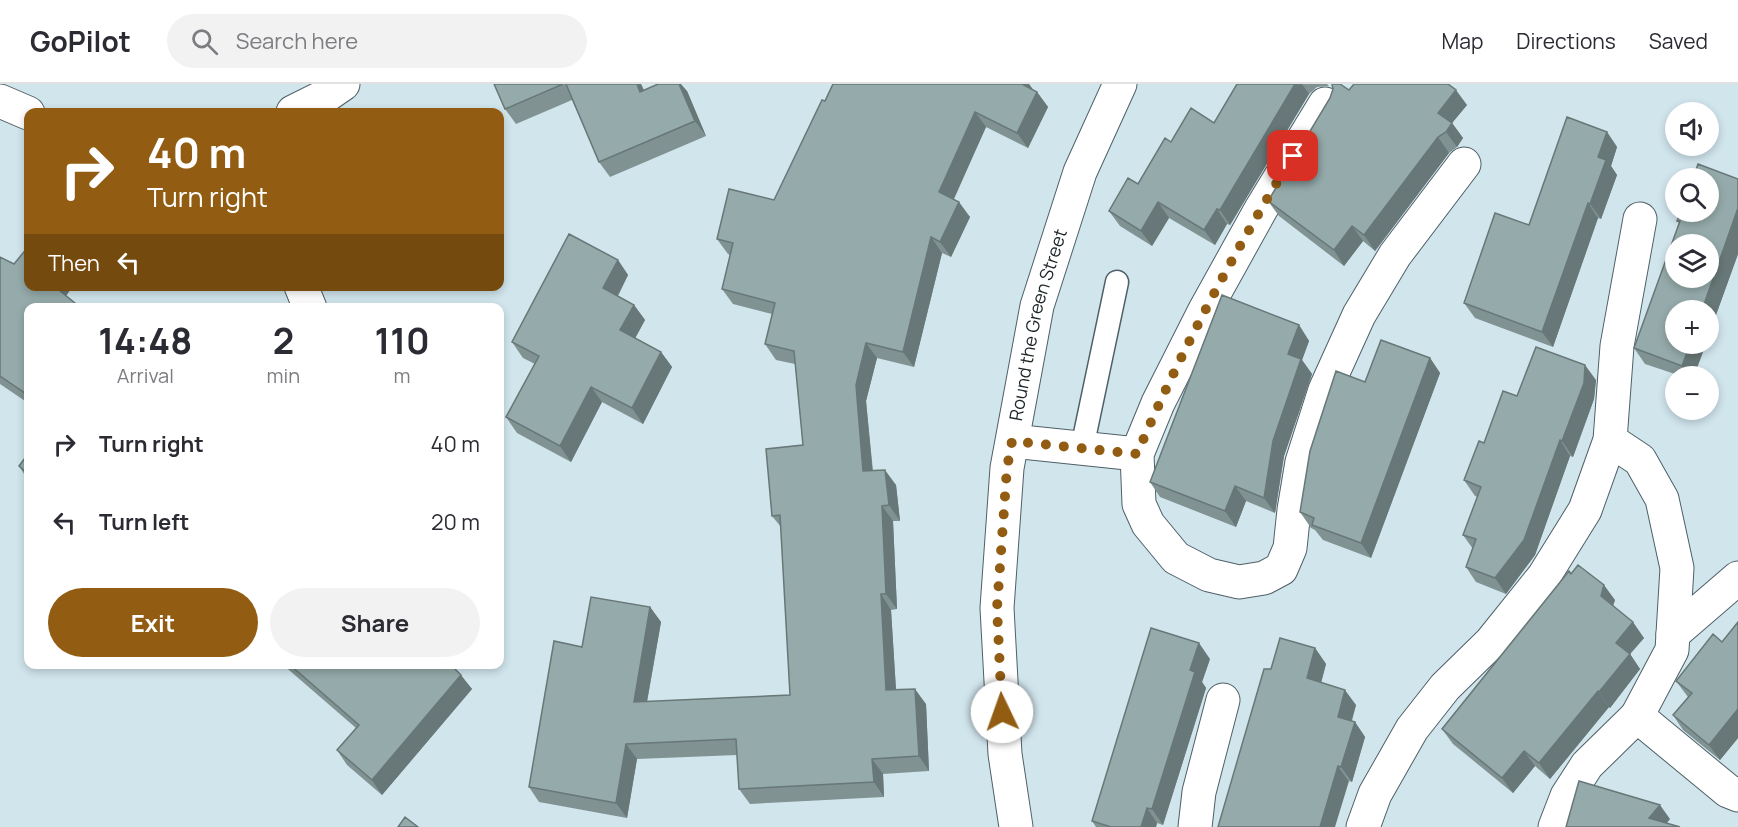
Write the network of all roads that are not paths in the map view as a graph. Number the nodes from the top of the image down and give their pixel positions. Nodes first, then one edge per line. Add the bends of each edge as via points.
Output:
1 (343, 84) edge
2 (1120, 84) edge
3 (0, 101) edge
4 (1325, 104) edge
5 (301, 108) edge
6 (24, 111) edge
7 (1464, 164) dead end
8 (1640, 219) dead end
9 (1117, 282) dead end
10 (1610, 440) junction
11 (1012, 441) junction
12 (1082, 448) junction
13 (1137, 454) junction
14 (1738, 578) edge
15 (1673, 634) junction
16 (1223, 700) dead end
17 (1637, 716) junction
18 (1738, 795) edge
19 (1016, 827) edge
20 (1195, 827) edge
21 (1363, 827) edge
22 (1556, 827) edge

1 - 5 street
2 - 11 street, Round the Green Street via 1080,172 1037,306
3 - 6 street
4 - 13 street via 1205,310
7 - 13 street via 1395,255 1359,315 1325,390 1302,462 1290,548 1281,568 1264,578 1239,582 1209,575 1176,558 1148,524 1139,504
8 - 10 street via 1617,346
9 - 12 lane
10 - 15 street via 1640,460 1662,499 1677,568
10 - 21 street via 1585,510 1545,576 1412,729 1375,794
11 - 12 street
11 - 19 street, Round the Green Street via 997,608 1005,754
12 - 13 street
14 - 15 street
15 - 17 street via 1672,650
16 - 20 street via 1199,792
17 - 18 street via 1728,791
17 - 22 street via 1587,765 1567,796

